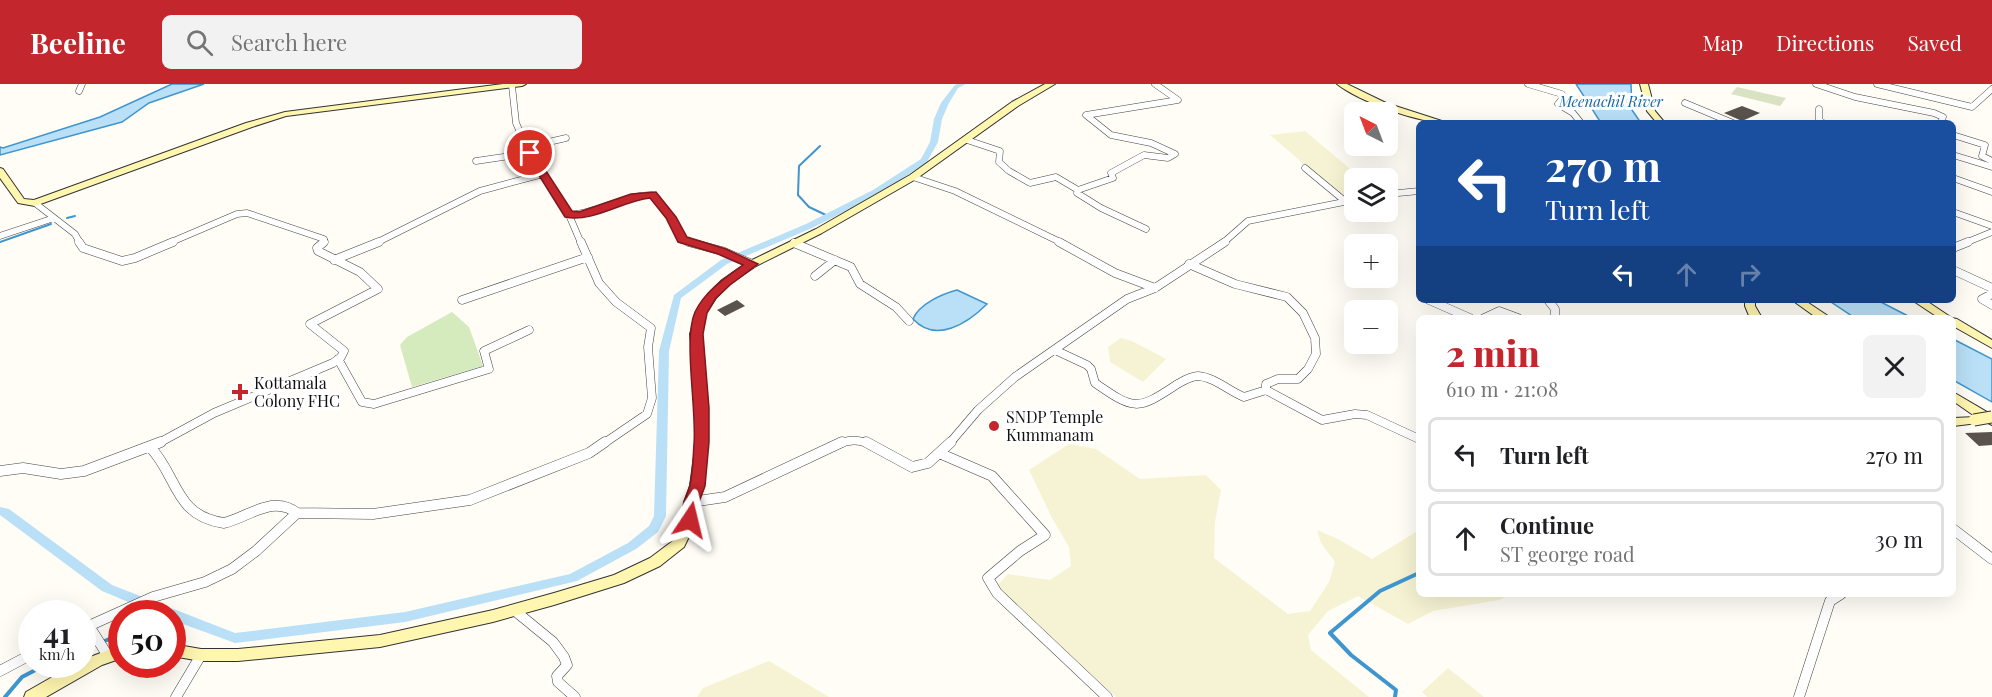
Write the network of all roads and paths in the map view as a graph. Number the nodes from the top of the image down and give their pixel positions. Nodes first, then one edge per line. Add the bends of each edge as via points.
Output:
1 (522, 84) edge
2 (1051, 84) edge
3 (1155, 84) edge
4 (1341, 84) edge
5 (1528, 84) edge
6 (1644, 84) edge
7 (1816, 84) edge
8 (1877, 84) edge
9 (1988, 84) edge
10 (512, 86) junction
11 (1992, 88) edge
12 (1685, 103) dead end
13 (1820, 109) dead end
14 (1434, 120) edge
15 (1579, 120) edge
16 (1659, 120) edge
17 (1726, 120) edge
18 (1819, 120) edge
19 (1942, 120) edge
20 (1956, 136) edge
21 (566, 138) dead end
22 (967, 140) junction
23 (528, 150) junction
24 (1956, 156) edge
25 (476, 161) dead end
26 (1992, 161) edge
27 (1992, 167) edge
28 (1305, 168) dead end
29 (0, 171) edge
30 (543, 174) junction
31 (913, 177) junction
32 (1956, 179) edge
33 (1078, 190) junction
34 (1416, 191) edge
35 (1992, 192) edge
36 (1398, 193) edge
37 (1344, 197) edge
38 (1344, 202) edge
39 (35, 203) junction
40 (1956, 213) edge
41 (569, 214) junction
42 (54, 218) junction
43 (1992, 226) edge
44 (1146, 230) dead end
45 (1992, 232) edge
46 (0, 236) edge
47 (1984, 237) junction
48 (1992, 240) edge
49 (794, 243) junction
50 (1956, 247) edge
51 (588, 257) junction
52 (334, 260) junction
53 (835, 260) junction
54 (749, 262) junction
55 (1189, 264) junction
56 (1956, 271) edge
57 (815, 276) dead end
58 (1155, 288) junction
59 (1992, 288) edge
60 (1992, 294) edge
61 (462, 300) dead end
62 (1436, 303) edge
63 (1802, 303) edge
64 (1922, 303) edge
65 (1992, 305) edge
66 (1463, 315) edge
67 (1490, 315) edge
68 (1510, 315) edge
69 (1820, 315) edge
70 (1942, 315) edge
71 (909, 321) dead end
72 (1956, 323) edge
73 (529, 330) dead end
74 (1992, 345) edge
75 (1055, 350) junction
76 (338, 359) junction
77 (1266, 390) junction
78 (1956, 398) edge
79 (1992, 419) edge
80 (1956, 422) edge
81 (1416, 438) edge
82 (150, 447) junction
83 (939, 453) junction
84 (0, 471) edge
85 (691, 502) junction
86 (297, 513) junction
87 (1956, 531) edge
88 (1992, 559) edge
89 (1836, 597) edge
90 (514, 610) junction
91 (96, 623) edge
92 (96, 637) edge
93 (108, 647) edge
94 (186, 652) edge
95 (201, 655) junction
96 (108, 656) edge
97 (18, 661) edge
98 (0, 671) edge
99 (32, 697) edge
100 (176, 697) edge
101 (575, 697) edge
102 (1107, 697) edge
103 (1799, 697) edge

1 - 10 main road
2 - 22 main road via 1015,104
3 - 33 street via 1178,100 1086,115 1111,135 1151,143 1175,154 1168,158 1144,155 1111,172 1113,178
4 - 14 main road via 1376,103
5 - 15 street via 1562,94 1558,104
6 - 16 main road
7 - 19 street via 1863,99 1934,113
8 - 11 street via 1972,107
9 - 11 street
10 - 23 street via 516,123
10 - 39 main road via 285,114
12 - 17 street
13 - 18 street
20 - 26 street via 1985,145 1982,156
21 - 23 street
22 - 31 main road
22 - 33 street via 1000,151 999,162 1030,183 1056,177
23 - 25 street
23 - 30 street
24 - 27 street
28 - 37 street
29 - 39 main road via 21,201
30 - 41 street
30 - 52 street via 471,195 386,239
31 - 49 main road
31 - 58 street via 955,191 1115,273
32 - 35 street
33 - 44 street via 1080,196
34 - 36 street
38 - 55 street via 1248,221 1220,246
39 - 42 street
40 - 43 street
41 - 51 street
41 - 54 street via 579,215 652,195 671,217 682,240
42 - 46 street
42 - 52 street via 75,234 83,248 122,261 247,213 324,239 318,251
45 - 47 street
47 - 48 street
47 - 50 street
49 - 53 street
49 - 54 main road
51 - 61 street
51 - 86 street via 599,284 651,328 648,347 652,398 646,414 589,453 470,500 373,514
52 - 76 street via 365,275 378,289 310,324 344,351
53 - 57 street
53 - 71 street via 850,267 852,274
54 - 85 main road via 712,296 701,313 696,334 702,442 697,486
55 - 58 street
55 - 77 street via 1235,284 1287,297 1303,313 1315,338 1316,354 1298,379 1270,381
56 - 59 street
58 - 75 street via 1127,299
60 - 65 street via 1982,299
62 - 66 street
63 - 69 main road
64 - 70 main road
67 - 68 street via 1499,311
72 - 74 main road
73 - 76 street via 484,351 489,369 374,404 362,402
75 - 77 street via 1087,365 1095,384 1128,404 1140,406 1155,401 1187,378 1197,376 1244,397
75 - 83 street via 1015,377
76 - 82 street via 214,413
77 - 81 street via 1322,420 1367,415
78 - 79 main road
79 - 80 main road, bridge
82 - 84 street via 84,471
82 - 86 street via 160,455 177,495 188,508 203,516 223,523 277,504 291,506
83 - 85 street via 928,463 912,467 874,445 847,440 725,497
83 - 102 street via 992,476 1045,535 1020,550 988,578 997,593
85 - 90 main road via 690,520 679,543 655,562 619,579
86 - 91 street via 232,568
87 - 88 street
89 - 103 street via 1830,601
90 - 95 main road via 380,640 316,649
90 - 101 street via 566,657 567,665 557,676 558,682
92 - 93 street
94 - 95 main road
95 - 100 street
96 - 99 main road
97 - 98 street

